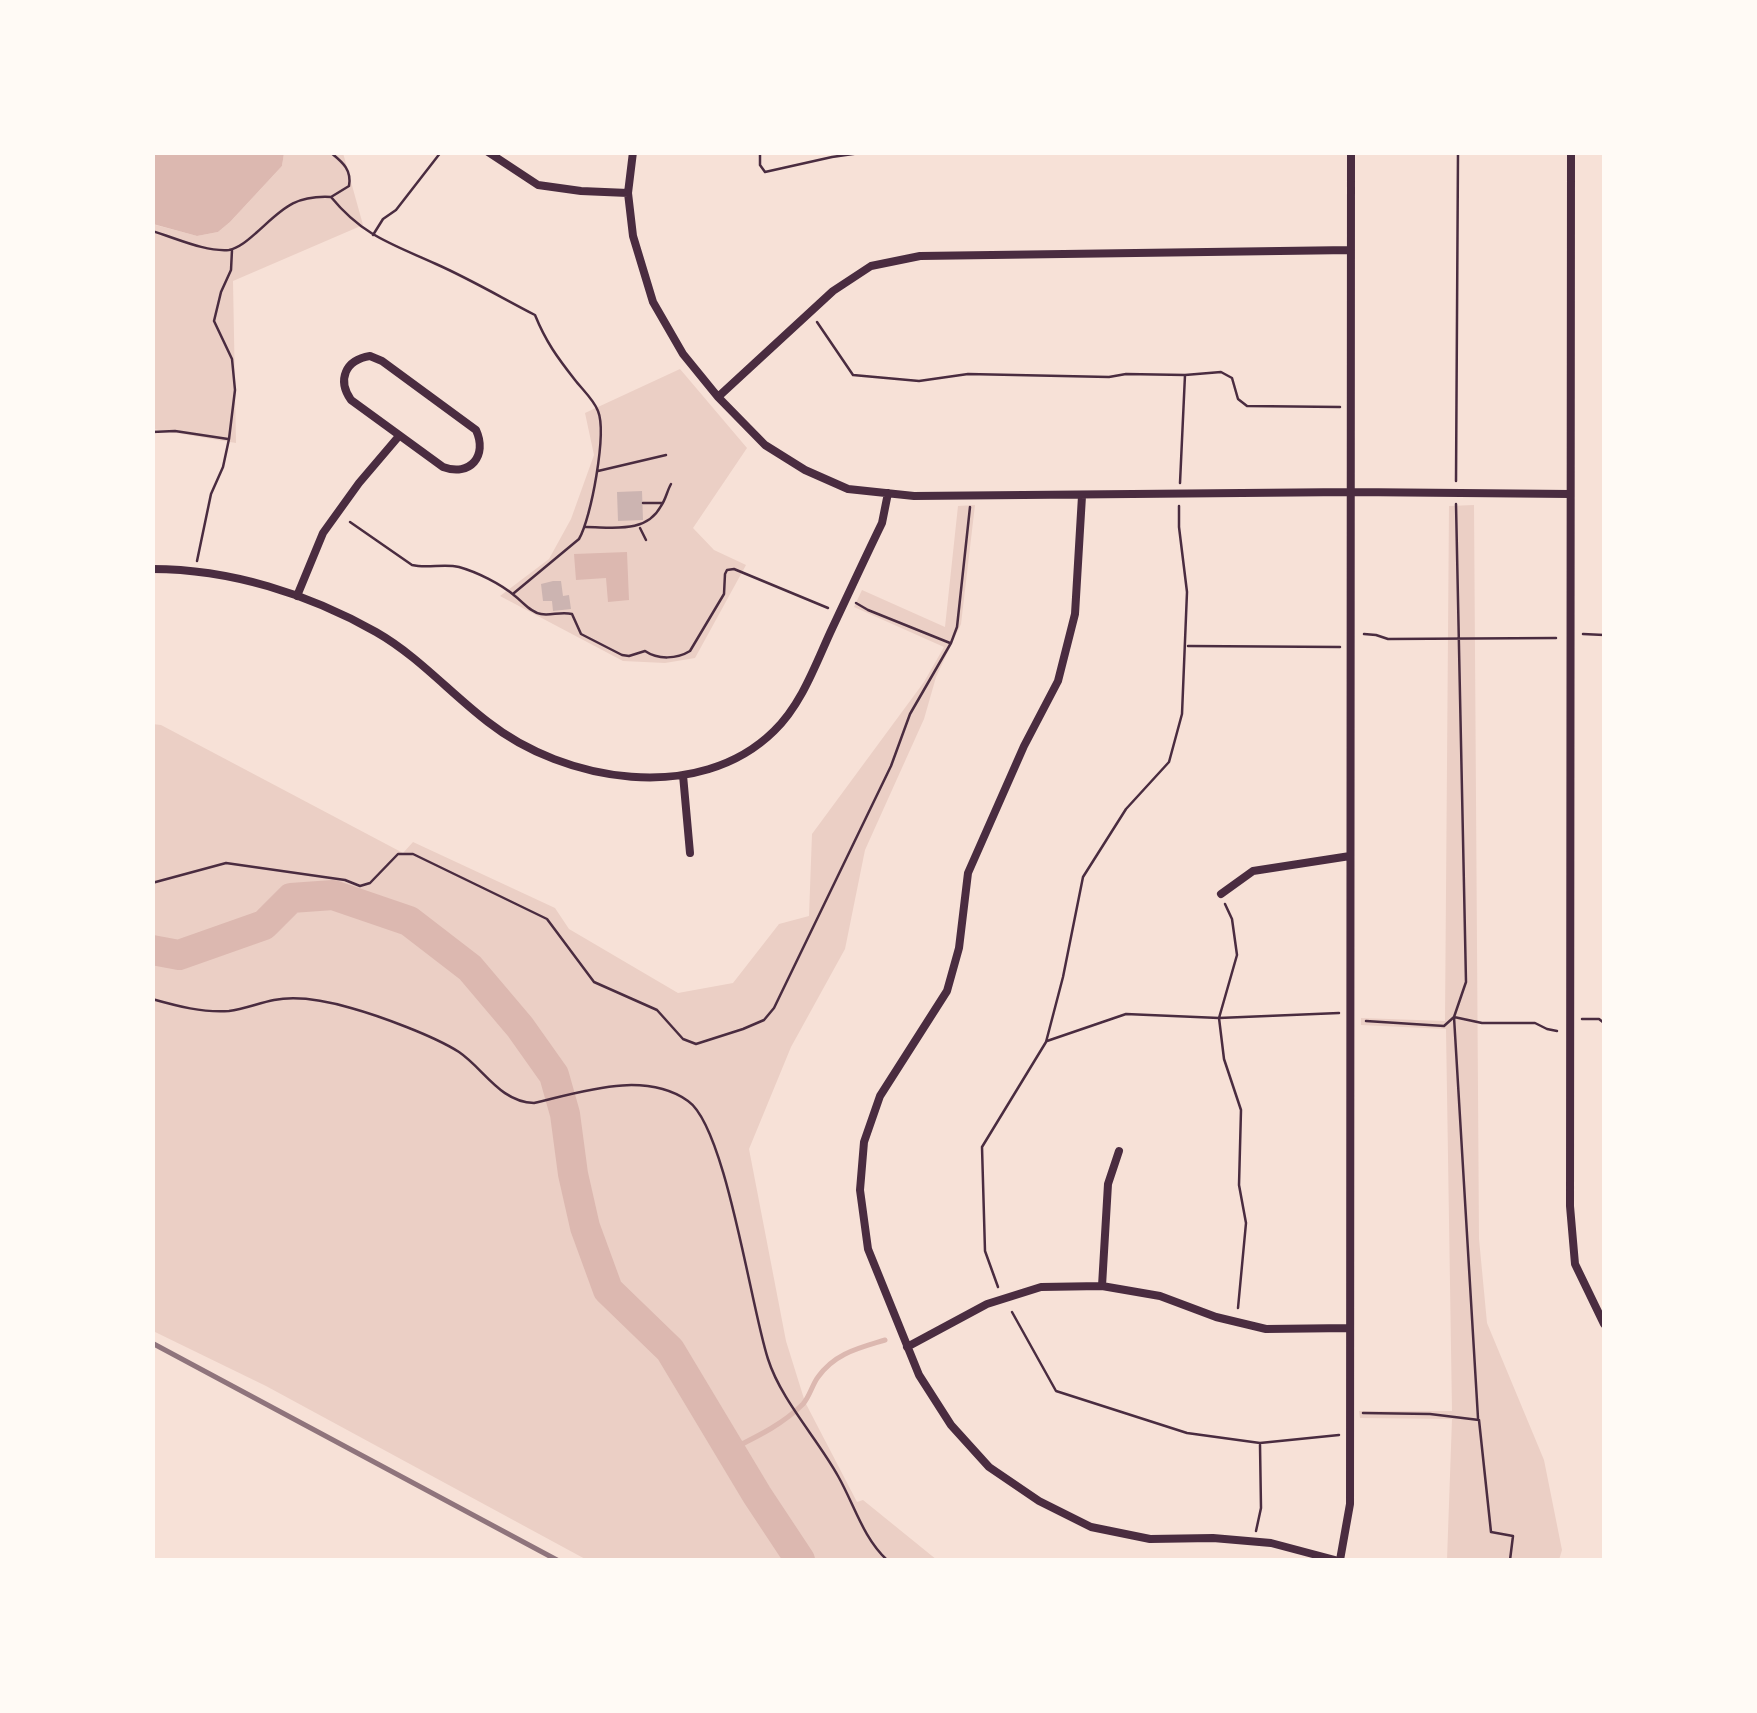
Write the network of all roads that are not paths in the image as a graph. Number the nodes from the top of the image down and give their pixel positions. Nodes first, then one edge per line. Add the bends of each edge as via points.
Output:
1 (488, 152) edge
2 (633, 152) edge
3 (1351, 152) edge
4 (1571, 152) edge
5 (628, 193) junction
6 (1351, 250) junction
7 (718, 396) junction
8 (399, 436) junction
9 (1351, 492) junction
10 (888, 494) junction
11 (1570, 494) junction
12 (1082, 496) junction
13 (152, 569) edge
14 (297, 596) junction
15 (682, 775) junction
16 (690, 854) dead end
17 (1350, 856) junction
18 (1221, 894) road end
19 (1120, 1151) dead end
20 (1102, 1286) junction
21 (1604, 1324) edge
22 (1350, 1328) junction
23 (907, 1346) junction
24 (1338, 1560) edge

1 - 5 street via 538,185
2 - 5 street
3 - 6 street
4 - 11 street
5 - 7 street via 653,302 682,354
6 - 7 street via 920,256 871,266
6 - 9 street
7 - 10 street via 765,445 805,470 848,489
8 - 8 street via 347,395 344,374 358,359 382,361 470,424 480,438 479,454 468,467 452,470
8 - 14 street via 324,532
9 - 11 street
9 - 12 street
9 - 17 street
10 - 12 street
10 - 15 street via 882,524 797,702 748,753
11 - 21 street via 1570,1206 1575,1264
12 - 23 street via 1075,614 1058,682 968,873 947,992 880,1096 864,1142 860,1190 868,1249
13 - 14 street via 196,572
14 - 15 street via 379,634 524,746 607,774
15 - 16 street
17 - 18 street via 1253,870
17 - 22 street
19 - 20 street via 1108,1184
20 - 22 street via 1160,1296 1266,1329
20 - 23 street via 1042,1287 988,1304
22 - 24 street via 1350,1504
23 - 24 street via 919,1375 989,1468 1091,1527 1150,1539 1271,1543

